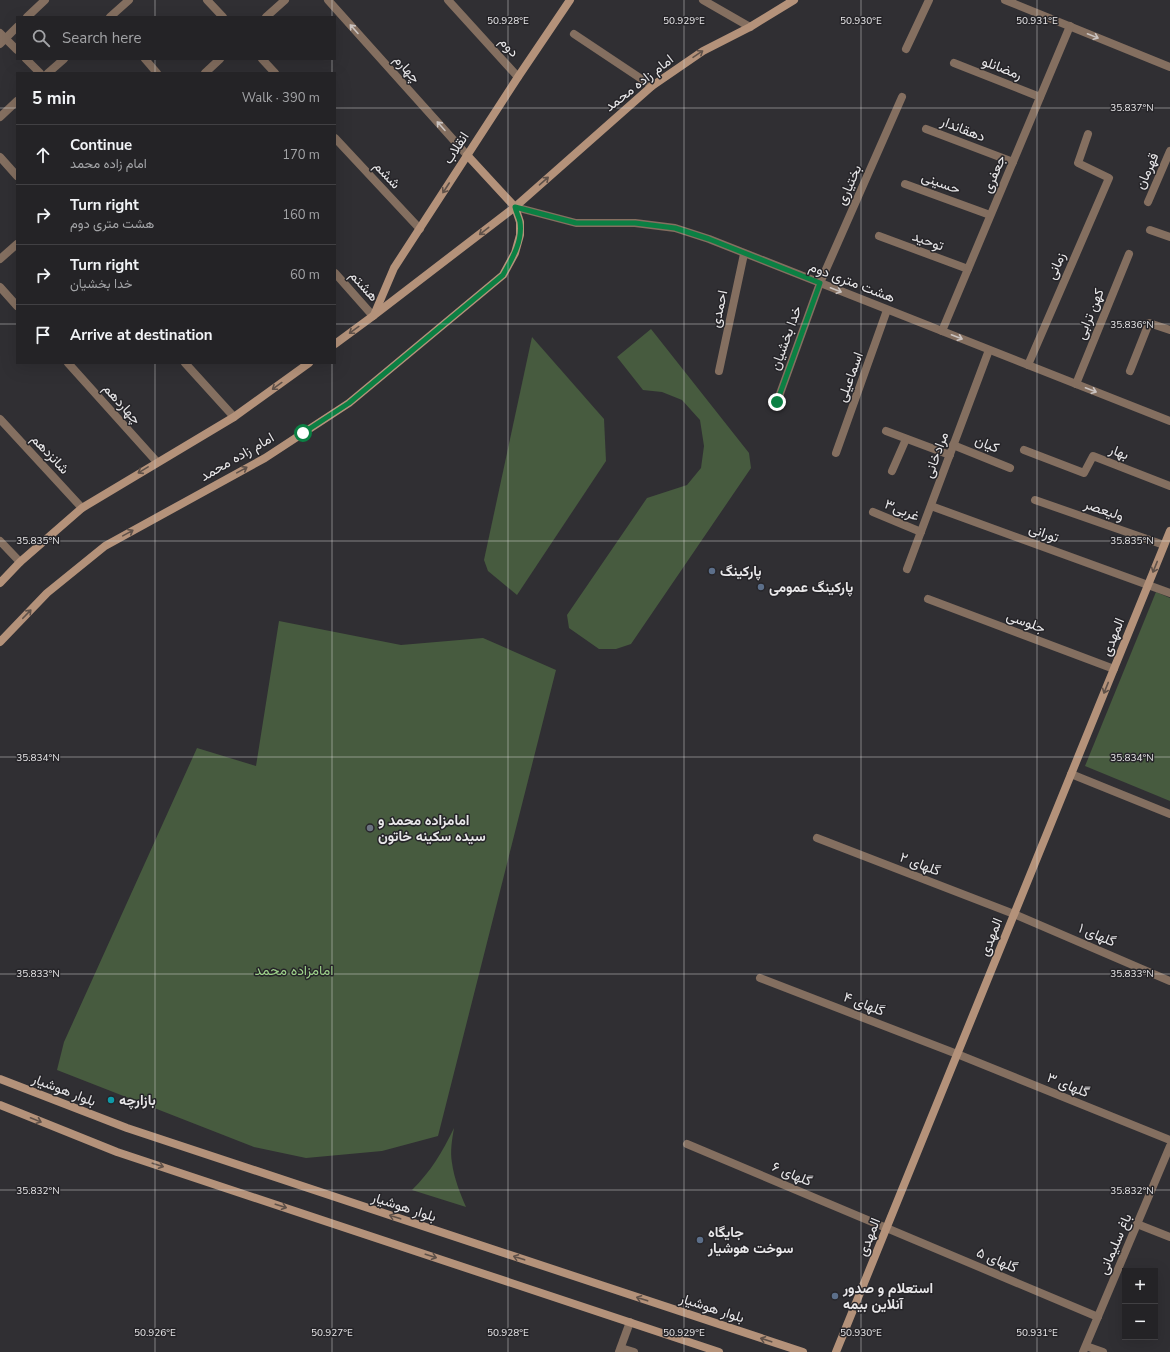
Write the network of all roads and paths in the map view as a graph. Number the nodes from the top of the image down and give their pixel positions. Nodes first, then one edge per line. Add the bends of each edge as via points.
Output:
1 (45, 0) edge
2 (128, 0) edge
3 (207, 0) edge
4 (285, 0) edge
5 (328, 0) edge
6 (448, 0) edge
7 (570, 0) edge
8 (703, 0) edge
9 (794, 0) edge
10 (929, 0) edge
11 (1010, 1) edge
12 (28, 16) edge
13 (111, 16) edge
14 (222, 16) edge
15 (267, 16) edge
16 (1070, 26) junction
17 (750, 27) junction
18 (16, 28) edge
19 (574, 34) dead end
20 (2, 39) edge
21 (16, 49) edge
22 (906, 49) dead end
23 (27, 60) edge
24 (63, 60) edge
25 (146, 60) edge
26 (219, 60) edge
27 (263, 60) edge
28 (954, 63) dead end
29 (1170, 67) edge
30 (39, 72) edge
31 (49, 72) edge
32 (156, 72) edge
33 (206, 72) edge
34 (274, 72) edge
35 (518, 77) junction
36 (652, 86) junction
37 (1040, 96) junction
38 (902, 97) dead end
39 (16, 103) edge
40 (0, 117) edge
41 (926, 129) dead end
42 (1088, 134) dead end
43 (336, 139) edge
44 (1170, 151) edge
45 (467, 155) junction
46 (0, 157) edge
47 (1013, 162) junction
48 (16, 175) edge
49 (905, 184) dead end
50 (1148, 202) dead end
51 (515, 207) junction
52 (990, 215) junction
53 (420, 229) junction
54 (1150, 230) dead end
55 (879, 236) dead end
56 (1170, 237) edge
57 (16, 245) edge
58 (744, 254) junction
59 (1128, 254) dead end
60 (0, 259) edge
61 (968, 269) junction
62 (336, 274) edge
63 (820, 283) junction
64 (0, 287) edge
65 (16, 305) edge
66 (887, 310) junction
67 (374, 316) junction
68 (1170, 330) edge
69 (942, 331) junction
70 (336, 343) edge
71 (989, 350) junction
72 (69, 364) edge
73 (186, 364) edge
74 (308, 364) edge
75 (1028, 365) junction
76 (719, 371) dead end
77 (1130, 371) dead end
78 (1076, 384) junction
79 (777, 402) dead end
80 (234, 417) junction
81 (0, 419) edge
82 (1170, 421) edge
83 (886, 431) dead end
84 (906, 439) junction
85 (954, 445) junction
86 (1024, 450) dead end
87 (836, 453) dead end
88 (950, 455) junction
89 (157, 462) junction
90 (1010, 468) dead end
91 (892, 471) dead end
92 (1170, 486) edge
93 (1035, 500) dead end
94 (931, 506) junction
95 (82, 508) junction
96 (873, 512) dead end
97 (1170, 531) edge
98 (921, 532) junction
99 (0, 541) edge
100 (1164, 545) junction
101 (20, 562) junction
102 (908, 569) dead end
103 (0, 583) edge
104 (1148, 584) junction
105 (1170, 593) edge
106 (928, 599) dead end
107 (0, 642) edge
108 (1114, 668) junction
109 (1071, 774) junction
110 (1170, 814) edge
111 (817, 838) dead end
112 (1014, 914) junction
113 (760, 978) dead end
114 (1170, 981) edge
115 (957, 1054) junction
116 (0, 1079) edge
117 (0, 1105) edge
118 (1170, 1140) edge
119 (687, 1144) dead end
120 (1170, 1146) edge
121 (1137, 1224) junction
122 (886, 1228) junction
123 (1170, 1237) edge
124 (1098, 1317) junction
125 (630, 1322) junction
126 (1085, 1349) edge
127 (620, 1350) edge
128 (634, 1352) edge
129 (719, 1352) edge
130 (803, 1352) edge
131 (836, 1352) edge
132 (1103, 1352) edge

1 - 12 street
2 - 13 street
3 - 14 street
4 - 15 street
45 -> 5 street, چهارم
6 - 35 street, دوم
7 - 35 street, انقلاب
8 - 17 street
9 - 17 street, امام زاده محمد
10 - 22 street
11 - 16 street
16 -> 29 street
16 - 37 street, جعفری
36 -> 17 street, امام زاده محمد via 703,51
18 - 20 street
19 - 36 street
20 - 21 street
23 - 30 street
24 - 31 street
25 - 32 street
26 - 33 street
27 - 34 street
28 - 37 street, رمضانلو
35 - 45 street, انقلاب
51 -> 36 street, امام زاده محمد
37 - 47 street, جعفری
38 - 63 street, بختیاری
39 - 40 street
41 - 47 street, دهقاندار
42 - 75 street, زمانی via 1078,163 1109,178
43 - 53 street, ششم
44 - 50 street, قهرمان
45 - 51 street
45 -> 53 street, انقلاب
46 - 48 street
47 - 52 street, جعفری
49 - 52 street, حسینی
51 - 58 street, هشت متری دوم via 576,223 635,223 675,228
51 -> 67 street, امام زاده محمد
107 -> 51 street, امام زاده محمد via 47,593 105,546 265,458 349,403 503,275 515,253 520,235 520,222
52 - 61 street, جعفری
53 - 67 street, انقلاب via 394,268
54 - 56 street
55 - 61 street, توحید
57 - 60 street
58 - 63 street, هشت متری دوم
58 - 76 street, احمدی
59 - 78 street, کهن ترابی
61 - 69 street, جعفری
62 - 67 street, هشتم
63 -> 66 street, هشت متری دوم
63 - 79 street, خدا بخشیان
64 - 65 street
66 - 69 street, هشت متری دوم
66 - 87 street, اسماعیلی
67 -> 70 street, امام زاده محمد
68 - 77 street via 1149,323
69 -> 71 street, هشت متری دوم
71 - 75 street, هشت متری دوم
71 - 85 street, مرادخانی
72 - 89 street, چهاردهم
73 - 80 street
74 -> 80 street
75 - 78 street, هشت متری دوم
78 -> 82 street, هشت متری دوم
80 - 89 street
81 - 95 street, شانزدهم
83 - 84 street
84 - 88 street
84 - 91 street
85 - 88 street, مرادخانی
85 - 90 street, کیان
86 - 92 street, بهار via 1084,473 1093,456
88 - 94 street, مرادخانی
89 -> 95 street
93 - 100 street, ولیعصر
94 - 98 street, مرادخانی
94 - 104 street, تورانی
95 - 101 street
96 - 98 street, غربی۳
97 - 100 street, المهدی
98 - 102 street, مرادخانی
99 - 101 street
100 -> 104 street, المهدی
101 - 103 street
104 - 105 street
104 - 108 street, المهدی
106 - 108 street, جلوسی
108 -> 109 street, المهدی
109 - 110 street
109 - 112 street, المهدی
111 - 112 street, گلهای ۲
112 - 114 street, گلهای ۱
112 - 115 street, المهدی
113 - 115 street, گلهای ۴
115 - 118 street, گلهای ۳
115 - 122 street, المهدی
130 -> 116 street, بلوار هوشیار via 127,1128
117 -> 125 street via 117,1152
119 - 122 street, گلهای ۶
120 - 121 street, باغ سلیمانی
121 - 123 street
121 - 124 street, باغ سلیمانی
122 - 124 street, گلهای ۵
122 - 131 street, المهدی
124 - 126 street, باغ سلیمانی
125 - 127 street
125 - 129 street
126 - 132 street
127 - 128 street

